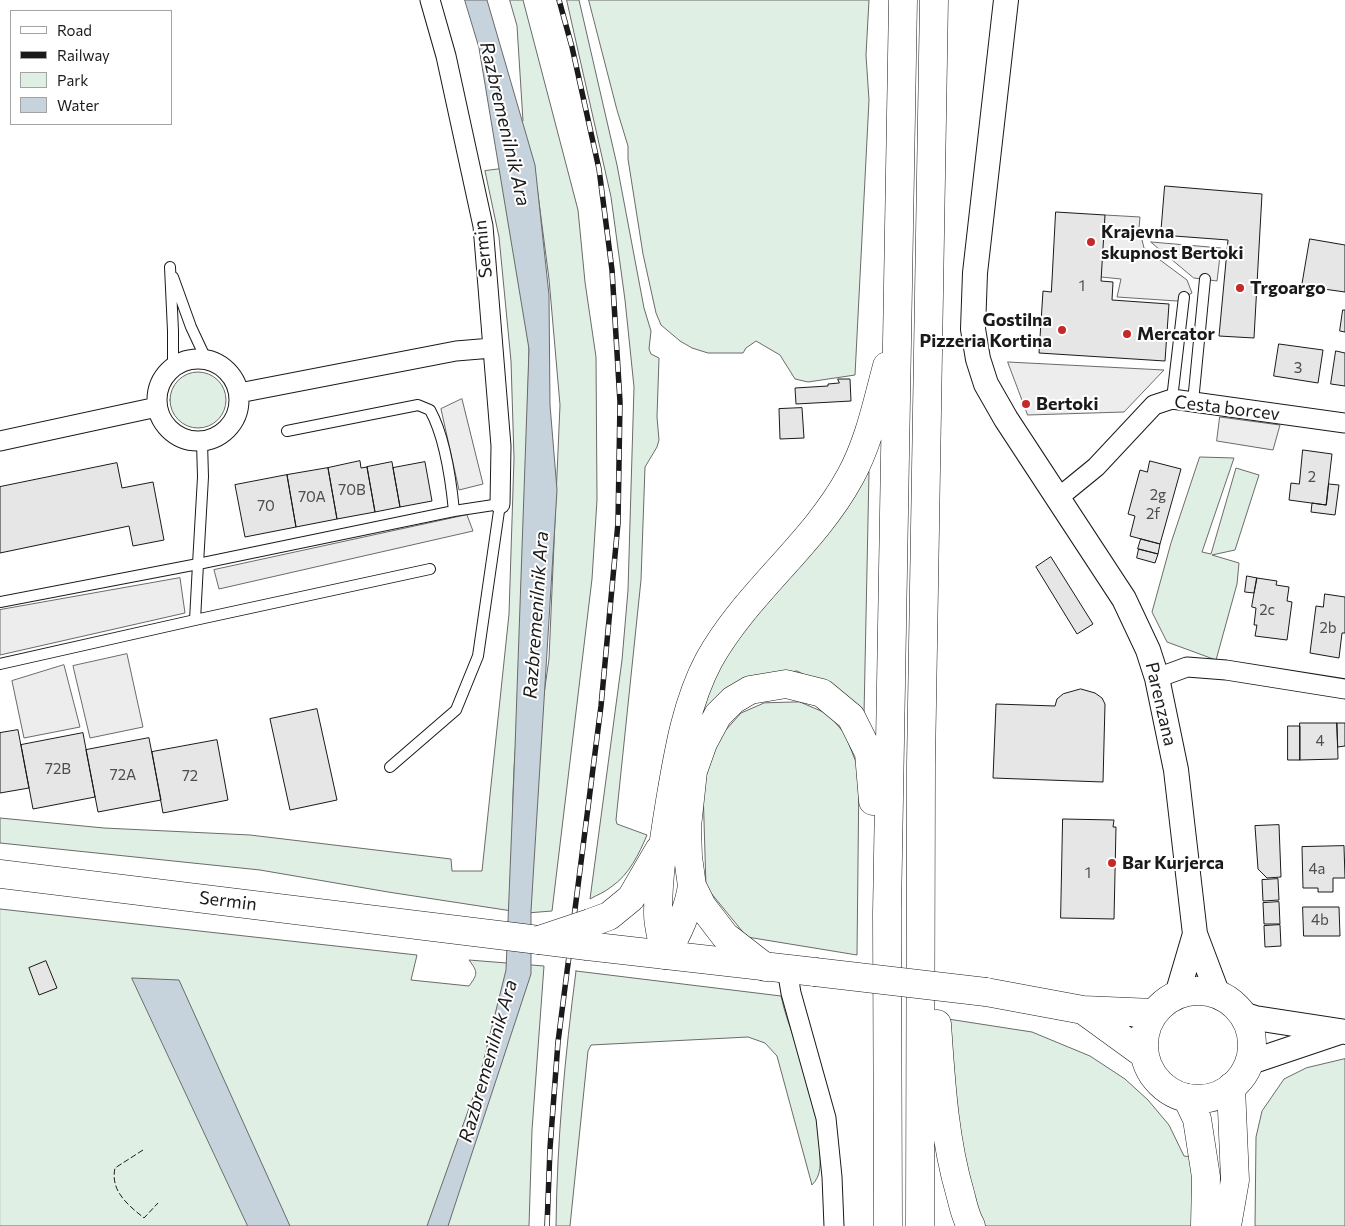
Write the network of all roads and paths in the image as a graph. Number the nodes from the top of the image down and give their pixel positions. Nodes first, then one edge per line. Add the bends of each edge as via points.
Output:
1 (430, 0) edge
2 (904, 0) edge
3 (934, 0) edge
4 (1006, 0) edge
5 (1205, 279) dead end
6 (1184, 297) dead end
7 (898, 326) junction
8 (492, 348) junction
9 (206, 359) junction
10 (173, 367) junction
11 (239, 393) junction
12 (1172, 399) junction
13 (1193, 402) junction
14 (157, 407) junction
15 (1345, 423) edge
16 (287, 431) dead end
17 (0, 441) edge
18 (202, 442) junction
19 (1058, 498) junction
20 (500, 504) junction
21 (454, 511) junction
22 (198, 564) junction
23 (430, 569) dead end
24 (0, 602) edge
25 (195, 620) junction
26 (0, 664) edge
27 (1157, 678) junction
28 (1345, 689) edge
29 (390, 767) dead end
30 (663, 842) junction
31 (920, 861) junction
32 (0, 874) edge
33 (692, 886) junction
34 (887, 912) junction
35 (588, 934) junction
36 (1194, 934) junction
37 (665, 955) junction
38 (776, 968) junction
39 (1177, 995) junction
40 (1218, 995) junction
41 (1083, 1010) junction
42 (1154, 1013) junction
43 (1242, 1014) junction
44 (1343, 1032) edge
45 (1145, 1055) junction
46 (1248, 1063) junction
47 (1231, 1087) junction
48 (1187, 1098) junction
49 (834, 1226) edge
50 (888, 1226) edge
51 (920, 1226) edge
52 (971, 1226) edge
53 (1205, 1226) edge
54 (1227, 1226) edge

1 - 8 street, Sermin via 446,56 482,226
2 - 7 main road
3 - 31 main road
4 - 19 street, Parenzana via 976,274 973,329 986,384
5 - 13 lane
6 - 12 lane
7 - 30 main road via 874,417 850,477 806,538 743,610 709,660 691,702 676,762
7 - 34 main road
8 - 11 street via 456,351
8 - 20 street, Sermin via 501,446
9 - 10 street via 189,360
9 - 10 lane via 170,267
9 - 11 street via 227,371
10 - 14 street via 160,383
11 - 18 street via 237,415 231,425 213,439
12 - 13 street, Cesta borcev
12 - 19 street, Cesta borcev via 1154,405 1096,467
13 - 15 street, Cesta borcev
14 - 17 street
14 - 18 street via 171,432 186,440
16 - 21 lane via 418,405 430,410 443,448
18 - 22 lane
19 - 27 street, Parenzana via 1124,599
20 - 21 lane
20 - 29 lane via 478,656 456,710
21 - 22 lane
22 - 24 lane
22 - 25 lane
23 - 25 lane
25 - 26 lane
27 - 28 street via 1187,667
27 - 36 street, Parenzana via 1176,770
30 - 35 main road via 631,898
30 - 37 main road via 658,916
31 - 51 main road
31 - 52 main road via 934,975 948,1139
32 - 35 main road, Sermin, bridge via 539,940
33 - 34 main road via 687,827 693,771 703,743 718,715 733,700 750,690 786,684 822,694 851,717 869,754 873,784 873,856 877,883
33 - 37 main road via 684,920
33 - 38 main road via 702,906 725,936
34 - 50 main road
35 - 37 main road
36 - 39 street, Parenzana
36 - 40 street, Parenzana
37 - 38 main road
38 - 41 main road, bridge via 986,992
38 - 49 street via 792,993 826,1118
39 - 40 main road via 1197,991
39 - 42 main road
40 - 43 main road
41 - 42 main road
41 - 45 main road
42 - 45 main road via 1147,1026
43 - 44 street
43 - 46 main road via 1250,1034
44 - 46 street
45 - 48 main road via 1155,1078 1175,1094
46 - 47 main road
47 - 48 main road via 1211,1097
47 - 54 main road via 1235,1180
48 - 53 main road via 1197,1119 1206,1177

